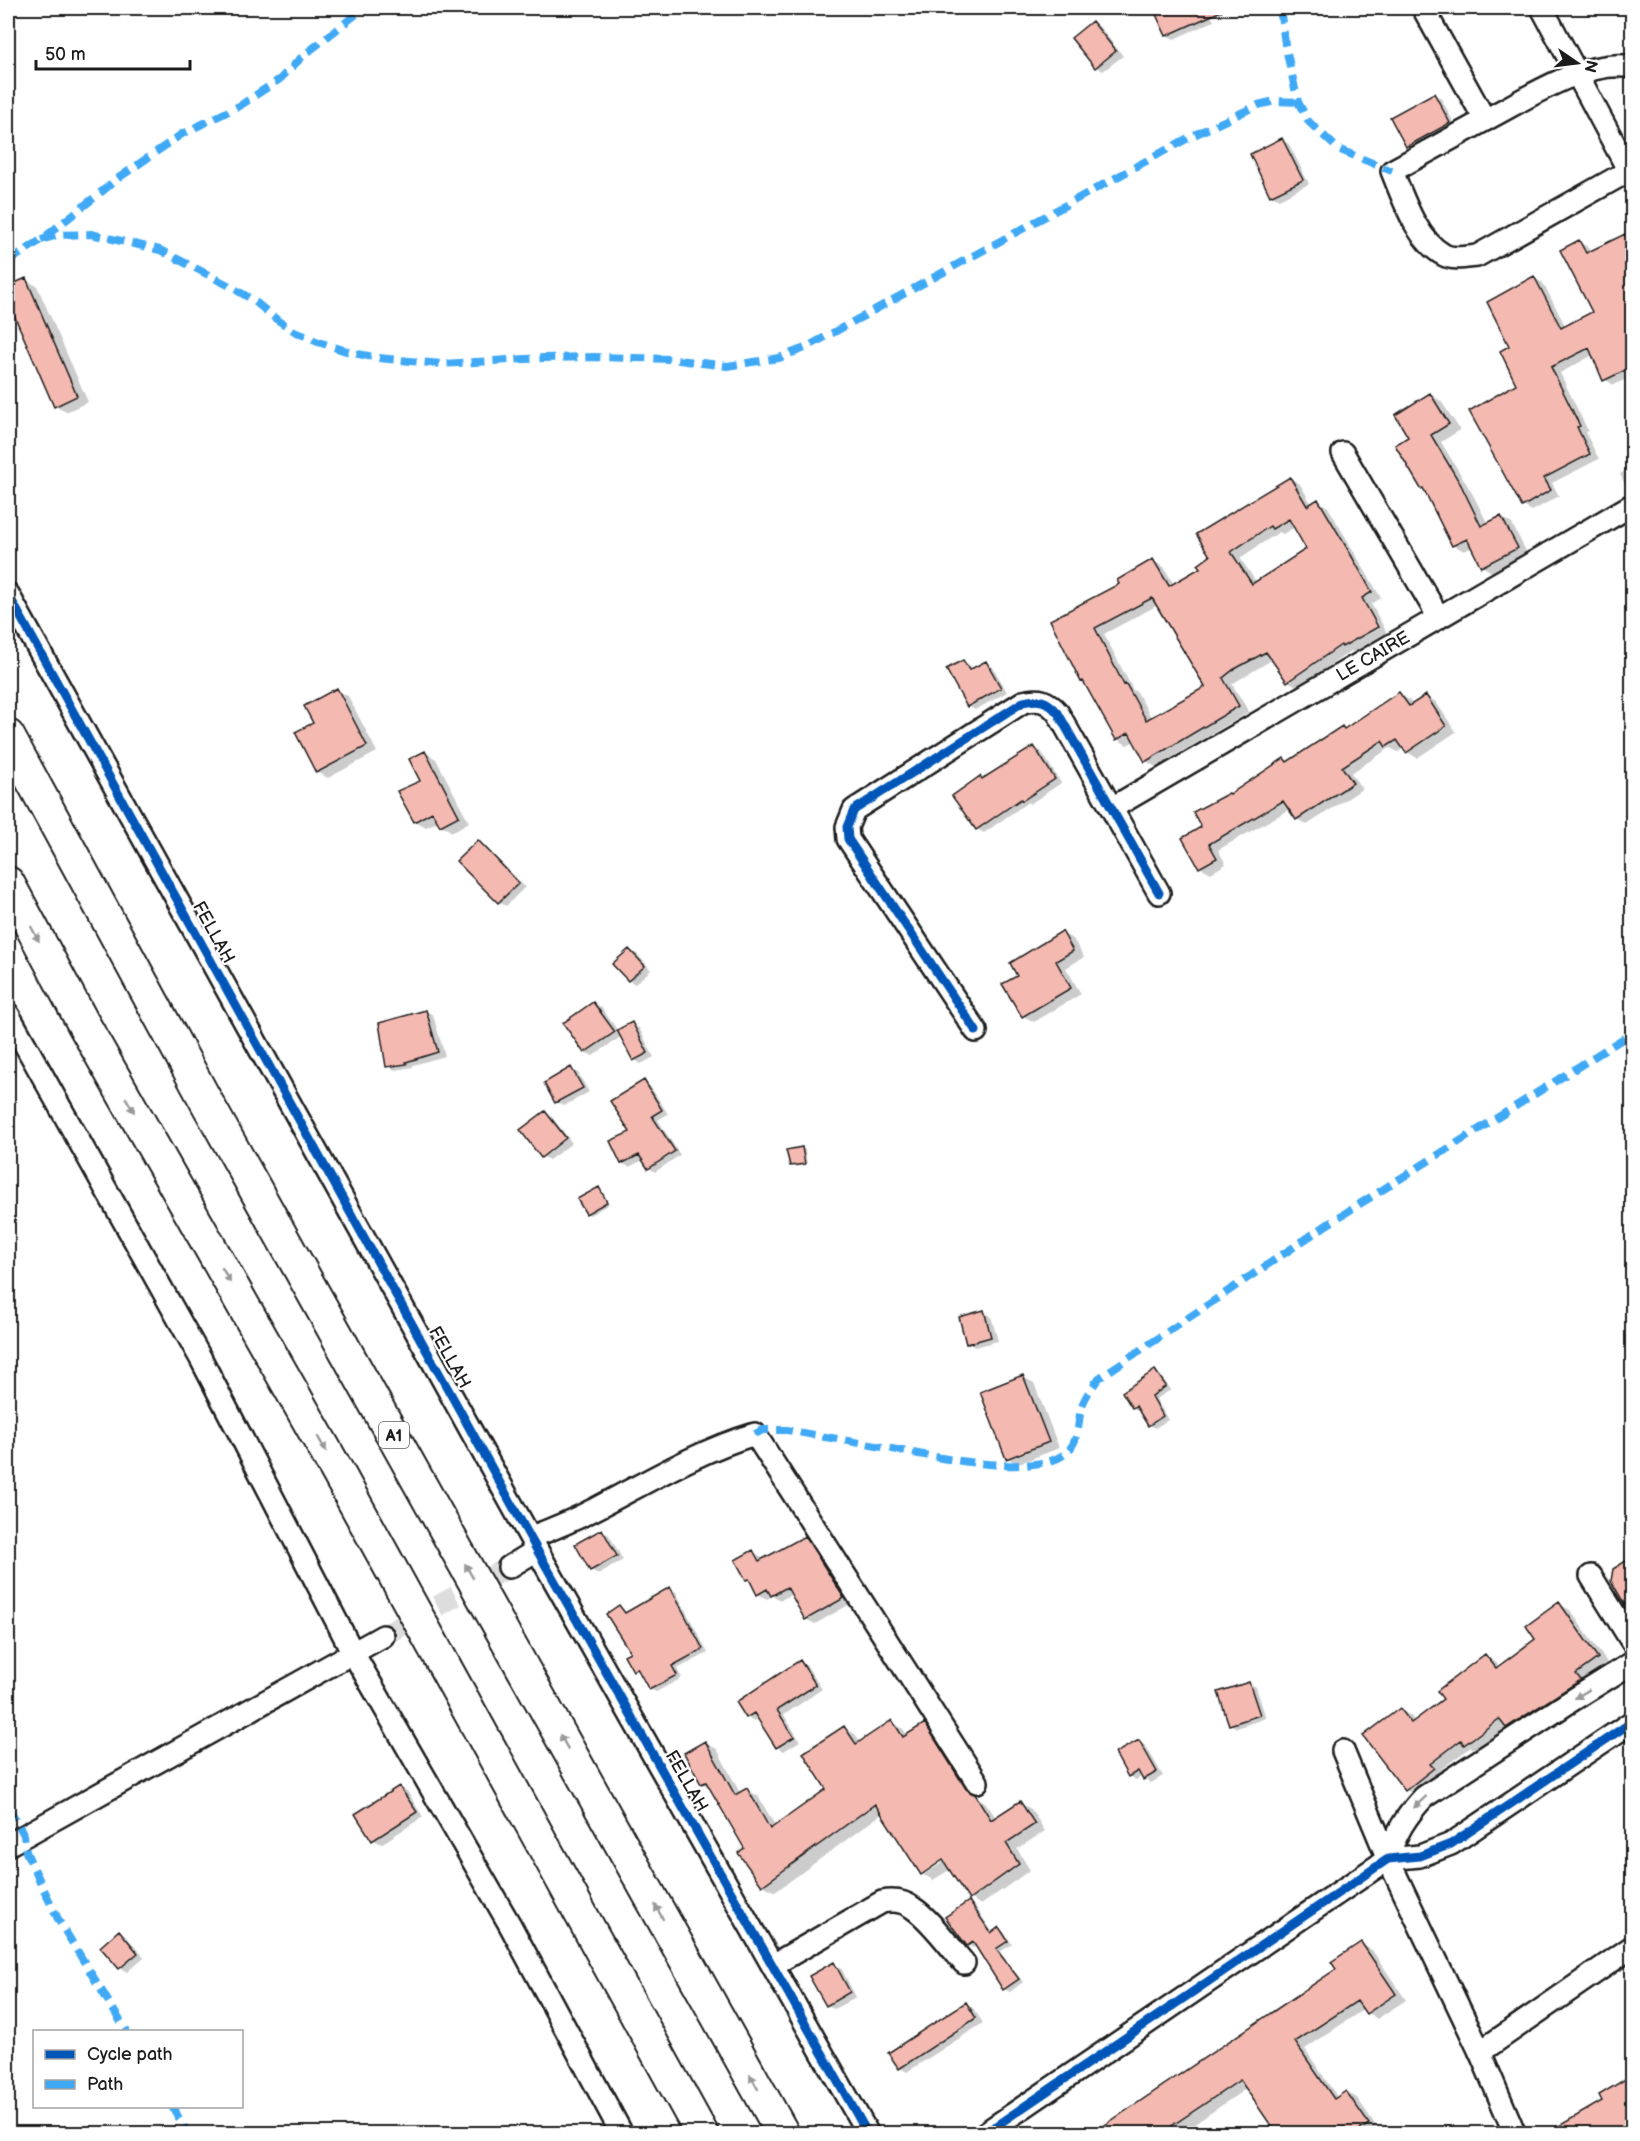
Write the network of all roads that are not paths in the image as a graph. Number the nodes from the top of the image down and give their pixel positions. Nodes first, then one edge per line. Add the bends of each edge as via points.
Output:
1 (1423, 8) edge
2 (1542, 8) edge
3 (1632, 67) edge
4 (1577, 73) junction
5 (1485, 120) junction
6 (1632, 172) edge
7 (1343, 453) dead end
8 (1632, 505) edge
9 (8, 594) edge
10 (1438, 616) junction
11 (8, 736) edge
12 (1112, 808) junction
13 (8, 883) edge
14 (1159, 893) dead end
15 (8, 1014) edge
16 (976, 1030) dead end
17 (534, 1544) junction
18 (509, 1567) tunnel mouth
19 (1591, 1576) dead end
20 (383, 1636) tunnel mouth
21 (1632, 1642) edge
22 (353, 1653) junction
23 (1632, 1664) edge
24 (1632, 1722) edge
25 (1343, 1751) dead end
26 (977, 1782) dead end
27 (8, 1845) edge
28 (1388, 1859) junction
29 (1632, 1947) edge
30 (964, 1963) dead end
31 (773, 1965) junction
32 (1480, 2052) junction
33 (622, 2133) edge
34 (702, 2133) edge
35 (783, 2133) edge
36 (868, 2133) edge
37 (984, 2133) edge
38 (1515, 2133) edge

1 - 5 street
2 - 4 street
3 - 4 street via 1602,66
4 - 5 street
4 - 6 street
5 - 6 street via 1392,171 1413,220 1445,256 1477,256
7 - 10 street
8 - 10 street, LE CAIRE
9 - 17 street, FELLAH
10 - 12 street, LE CAIRE
35 -> 11 highway, A1 via 206,1101
12 - 14 street
12 - 16 street via 1058,713 1044,700 1035,699 1023,702 854,810 847,827 848,839
13 -> 34 highway
15 - 22 street via 201,1359
17 - 18 street
17 - 26 street via 700,1454 755,1434
17 - 31 street, FELLAH
19 - 21 street
20 - 22 street
22 - 27 street
22 - 33 street via 510,1925
23 -> 28 street via 1424,1797 1401,1825
24 - 28 street via 1451,1844 1420,1856
25 - 28 street
28 - 32 street
28 - 37 street
29 - 32 street
30 - 31 street via 914,1908 892,1900 882,1902
31 - 36 street, FELLAH
32 - 38 street

